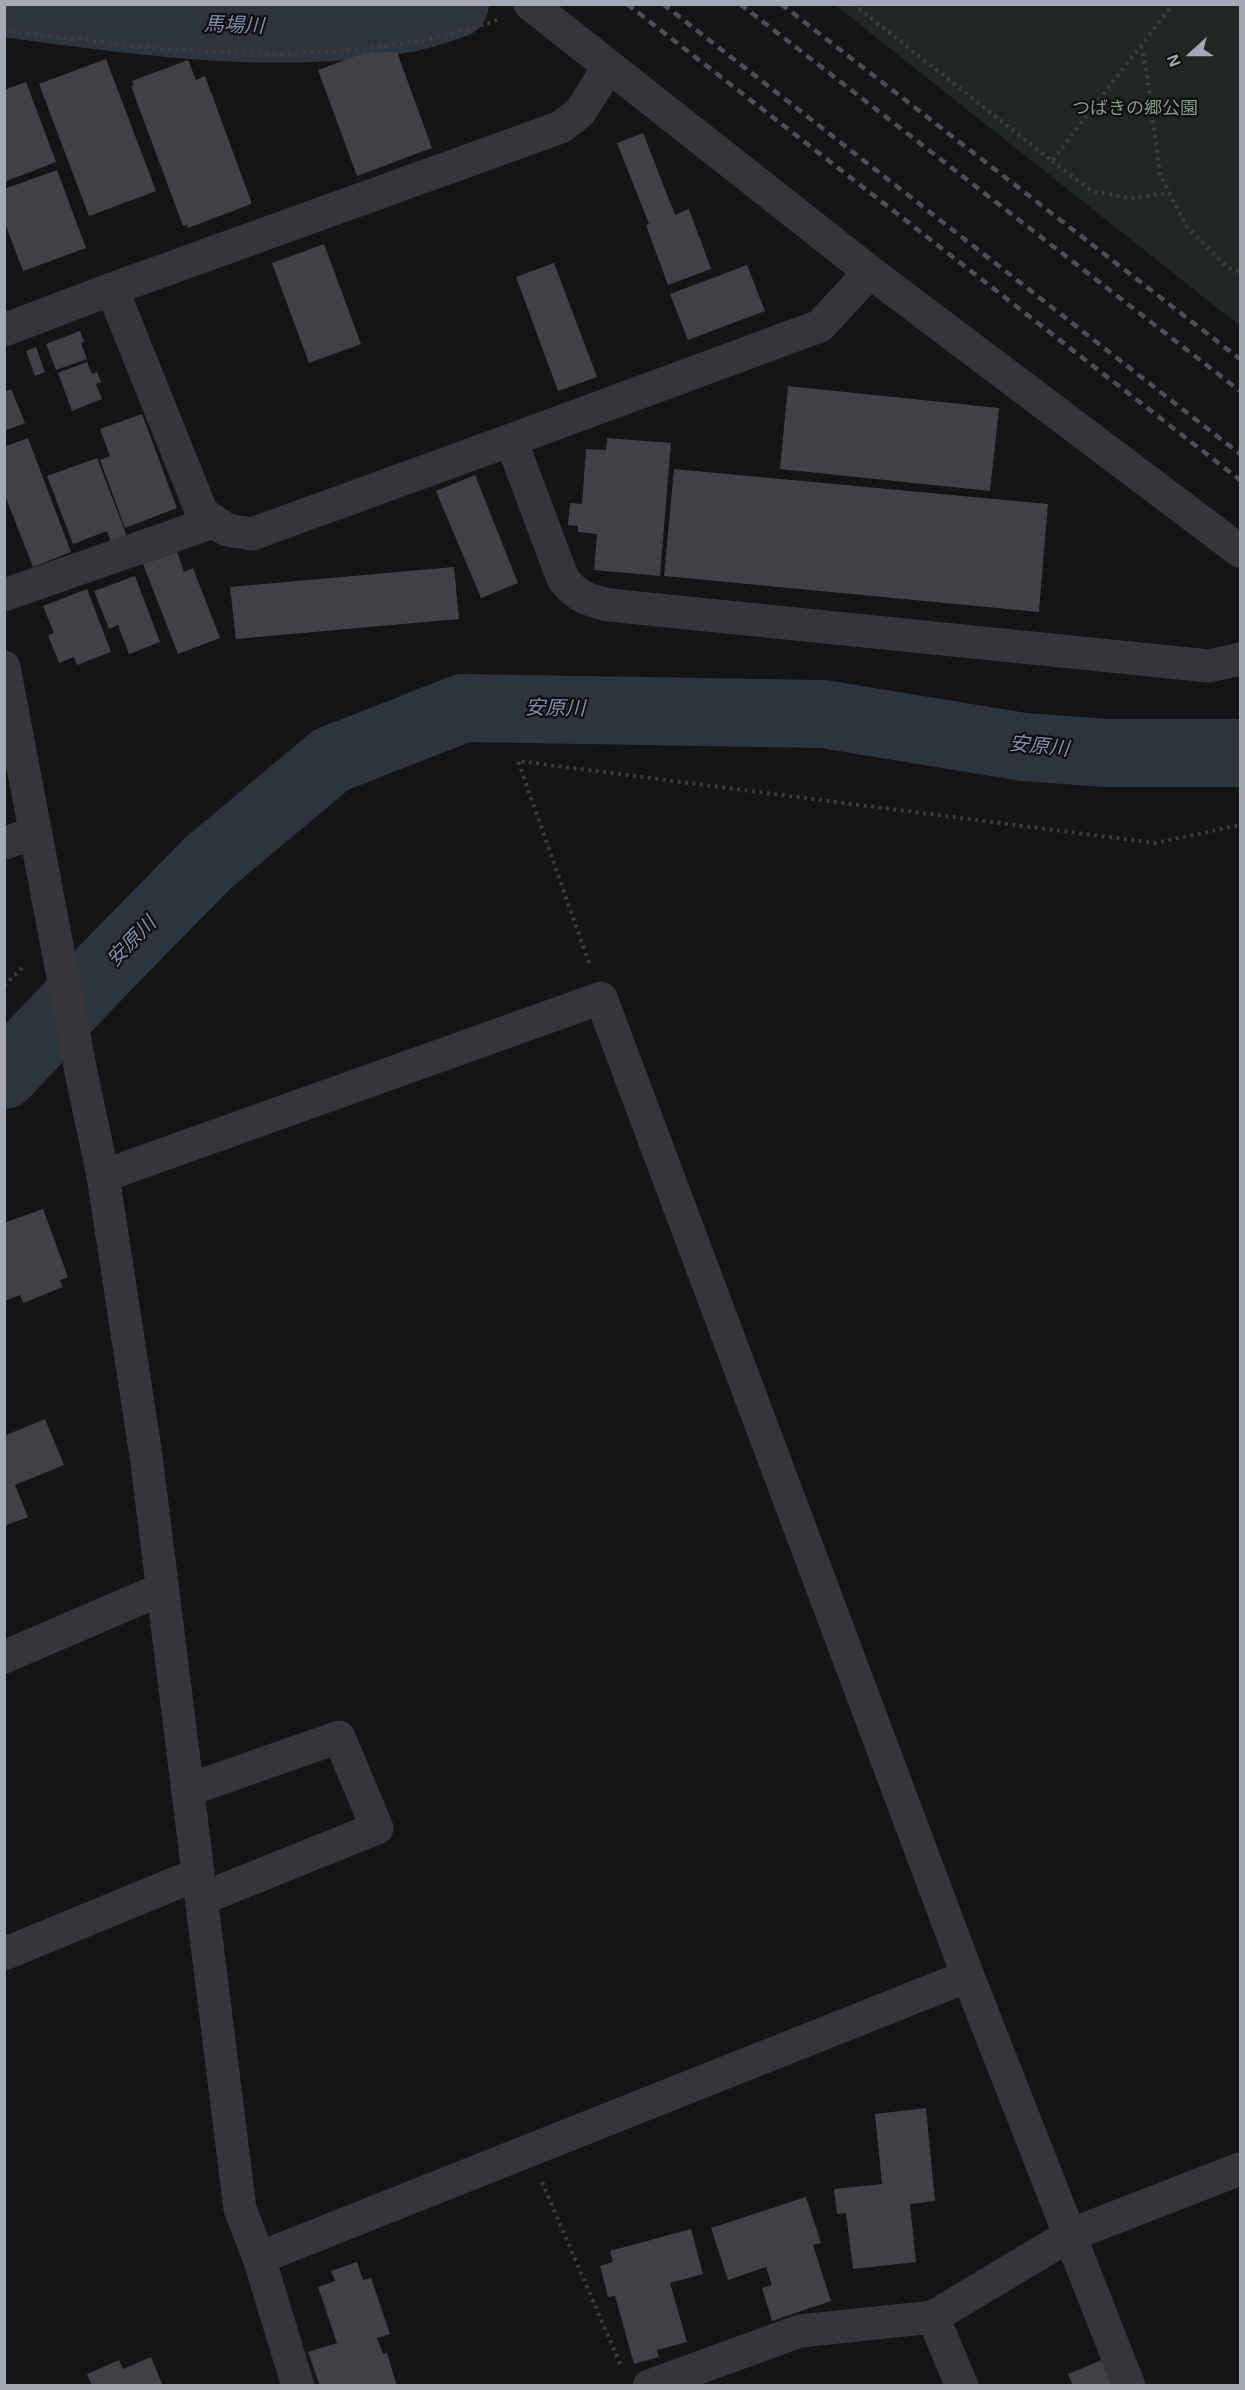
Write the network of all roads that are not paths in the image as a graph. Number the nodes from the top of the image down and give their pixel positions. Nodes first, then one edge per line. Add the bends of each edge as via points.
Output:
1 (530, 5) edge
2 (608, 68) junction
3 (870, 272) junction
4 (112, 289) junction
5 (4, 330) edge
6 (511, 440) junction
7 (213, 522) junction
8 (1240, 551) edge
9 (4, 595) edge
10 (1240, 659) edge
11 (4, 667) edge
12 (36, 833) junction
13 (4, 843) edge
14 (103, 1176) junction
15 (162, 1589) junction
16 (4, 1657) edge
17 (188, 1790) junction
18 (200, 1887) junction
19 (4, 1954) edge
20 (968, 1976) junction
21 (1240, 2169) edge
22 (1070, 2235) junction
23 (259, 2258) junction
24 (933, 2317) junction
25 (637, 2380) edge
26 (298, 2385) edge
27 (962, 2385) edge
28 (1129, 2385) edge

1 - 2 street
2 - 3 street
2 - 4 street via 580,112 561,127
3 - 6 street via 820,326
3 - 8 street
4 - 5 street
4 - 7 street via 202,513
6 - 7 street via 252,534 227,531
6 - 10 street via 563,579 574,593 590,601 1209,666
7 - 9 street
11 - 12 street
12 - 13 street
12 - 14 street via 45,954 81,1072
14 - 15 street
14 - 20 street via 601,998
15 - 16 street
15 - 17 street
17 - 18 street
17 - 18 street via 339,1737 377,1828
18 - 19 street
18 - 23 street via 240,2209
20 - 22 street
20 - 23 street
21 - 22 street
22 - 24 street
22 - 28 street
23 - 26 street
24 - 25 street via 800,2331
24 - 27 street

